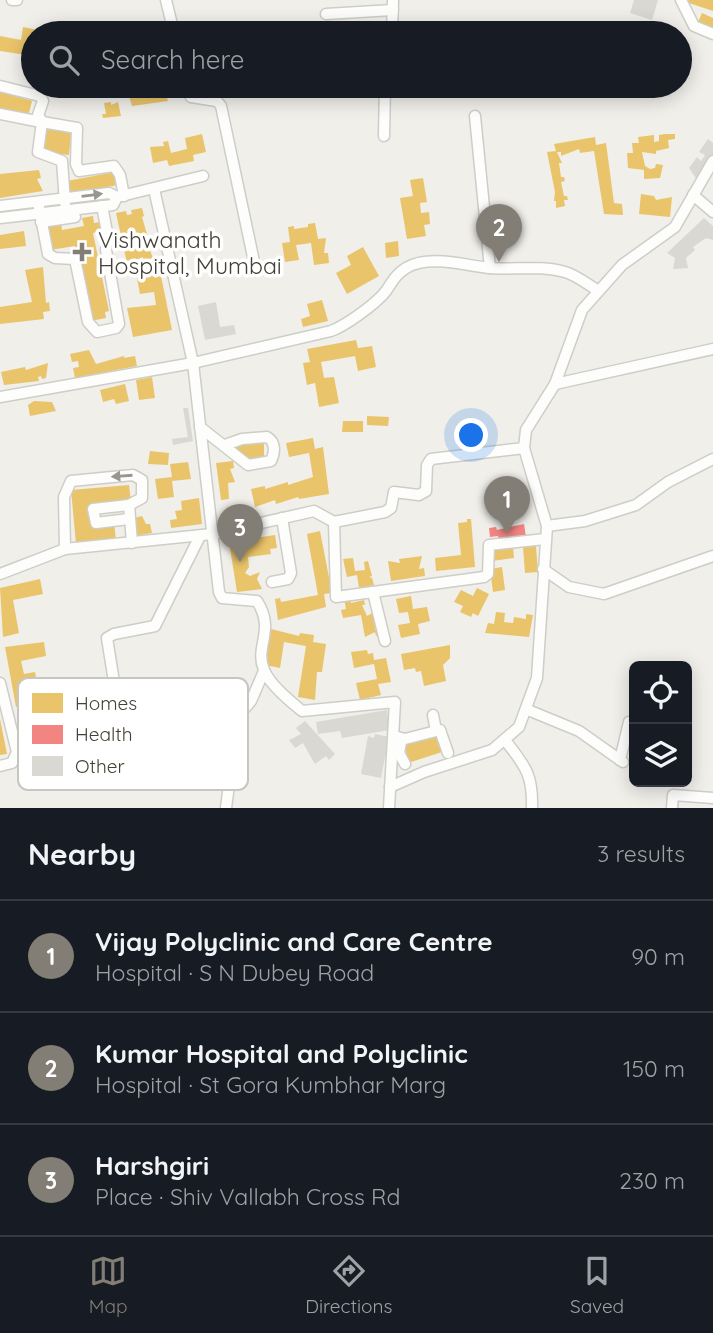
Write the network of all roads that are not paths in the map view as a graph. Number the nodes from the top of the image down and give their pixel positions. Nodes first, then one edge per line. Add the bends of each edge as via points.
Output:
1 (166, 0) edge
2 (681, 0) edge
3 (393, 5) edge
4 (326, 14) dead end
5 (171, 21) edge
6 (692, 21) edge
7 (692, 22) edge
8 (713, 34) edge
9 (0, 86) edge
10 (21, 92) edge
11 (42, 98) edge
12 (198, 98) edge
13 (385, 98) edge
14 (0, 114) edge
15 (475, 116) dead end
16 (41, 120) junction
17 (384, 136) dead end
18 (713, 161) edge
19 (203, 176) dead end
20 (154, 189) junction
21 (693, 195) junction
22 (121, 197) junction
23 (65, 199) junction
24 (38, 202) junction
25 (23, 204) junction
26 (0, 206) edge
27 (103, 209) junction
28 (66, 211) junction
29 (713, 212) edge
30 (25, 215) junction
31 (0, 218) edge
32 (40, 218) junction
33 (491, 268) junction
34 (256, 271) dead end
35 (597, 290) junction
36 (713, 349) edge
37 (192, 363) junction
38 (555, 384) junction
39 (0, 397) edge
40 (200, 427) junction
41 (225, 445) junction
42 (524, 448) junction
43 (713, 459) edge
44 (130, 505) junction
45 (282, 518) junction
46 (129, 519) junction
47 (334, 522) junction
48 (547, 526) junction
49 (212, 534) junction
50 (200, 536) junction
51 (545, 539) junction
52 (132, 543) junction
53 (65, 549) junction
54 (713, 555) edge
55 (543, 569) junction
56 (0, 574) edge
57 (272, 582) dead end
58 (373, 592) junction
59 (384, 641) dead end
60 (264, 671) junction
61 (113, 678) edge
62 (0, 682) edge
63 (248, 705) edge
64 (528, 710) junction
65 (433, 715) dead end
66 (629, 722) edge
67 (436, 730) junction
68 (398, 738) junction
69 (505, 740) junction
70 (448, 753) dead end
71 (405, 764) dead end
72 (0, 766) edge
73 (390, 787) junction
74 (228, 790) edge
75 (713, 799) edge
76 (226, 808) edge
77 (389, 808) edge
78 (532, 808) edge
79 (672, 808) edge

1 - 5 street
2 - 6 street
3 - 4 street
7 - 8 street
9 - 10 street
11 - 16 street
12 - 34 street via 222,106
13 - 17 street
14 - 16 street via 30,122
15 - 33 street
16 - 22 street via 77,128 79,171 114,166 120,175
16 - 23 street via 38,152 61,159
18 - 21 street
19 - 20 street
20 - 22 street
20 - 37 street
21 - 29 street
21 - 35 street via 675,227 622,265
23 -> 22 street via 109,193
22 - 27 street
23 - 24 street
23 - 28 street
24 - 25 street
24 - 32 street
25 - 26 street
25 - 30 street
27 - 28 street
27 - 32 street
27 - 32 street via 119,324 97,332 88,322 75,259 48,254
28 - 32 street
30 - 31 street
30 - 32 street
33 - 35 street via 567,272
33 - 37 street via 454,261 410,265 348,325
35 - 38 street via 576,321
36 - 38 street
37 - 39 street
37 - 40 street
38 - 42 street via 532,417
40 - 41 street
40 - 49 street
41 - 41 street via 248,465 271,461 274,454 271,439 264,436
42 - 47 street via 436,457 427,465 423,493 394,492 389,510
42 - 48 street
43 - 48 street via 636,505 585,521
44 - 46 street
44 - 46 street via 93,509 96,523
44 -> 53 street via 144,493 137,476 71,481 64,496
45 - 47 street via 314,511
45 - 49 street
45 - 57 street via 292,573 288,579
46 - 52 street
47 - 58 street via 337,597
48 - 51 street
49 - 50 street
49 - 60 street via 222,598 257,601 265,614
50 - 52 street
50 - 61 street via 155,626 107,638
51 - 55 street
51 - 58 street via 489,544 488,574 484,577
52 - 53 street
53 - 56 street
54 - 55 street via 604,594 569,587
55 - 64 street via 537,678
58 - 59 street
60 - 63 street
60 - 68 street via 302,710 395,702
62 - 72 street via 17,752 12,763
64 - 66 street via 579,731 621,761
64 - 69 street
65 - 67 street
67 - 68 street
67 - 70 street via 442,732
68 - 71 street
68 - 73 street
69 - 73 street via 492,750
69 - 78 street via 529,771
73 - 77 street
74 - 76 street
75 - 79 street via 673,795

